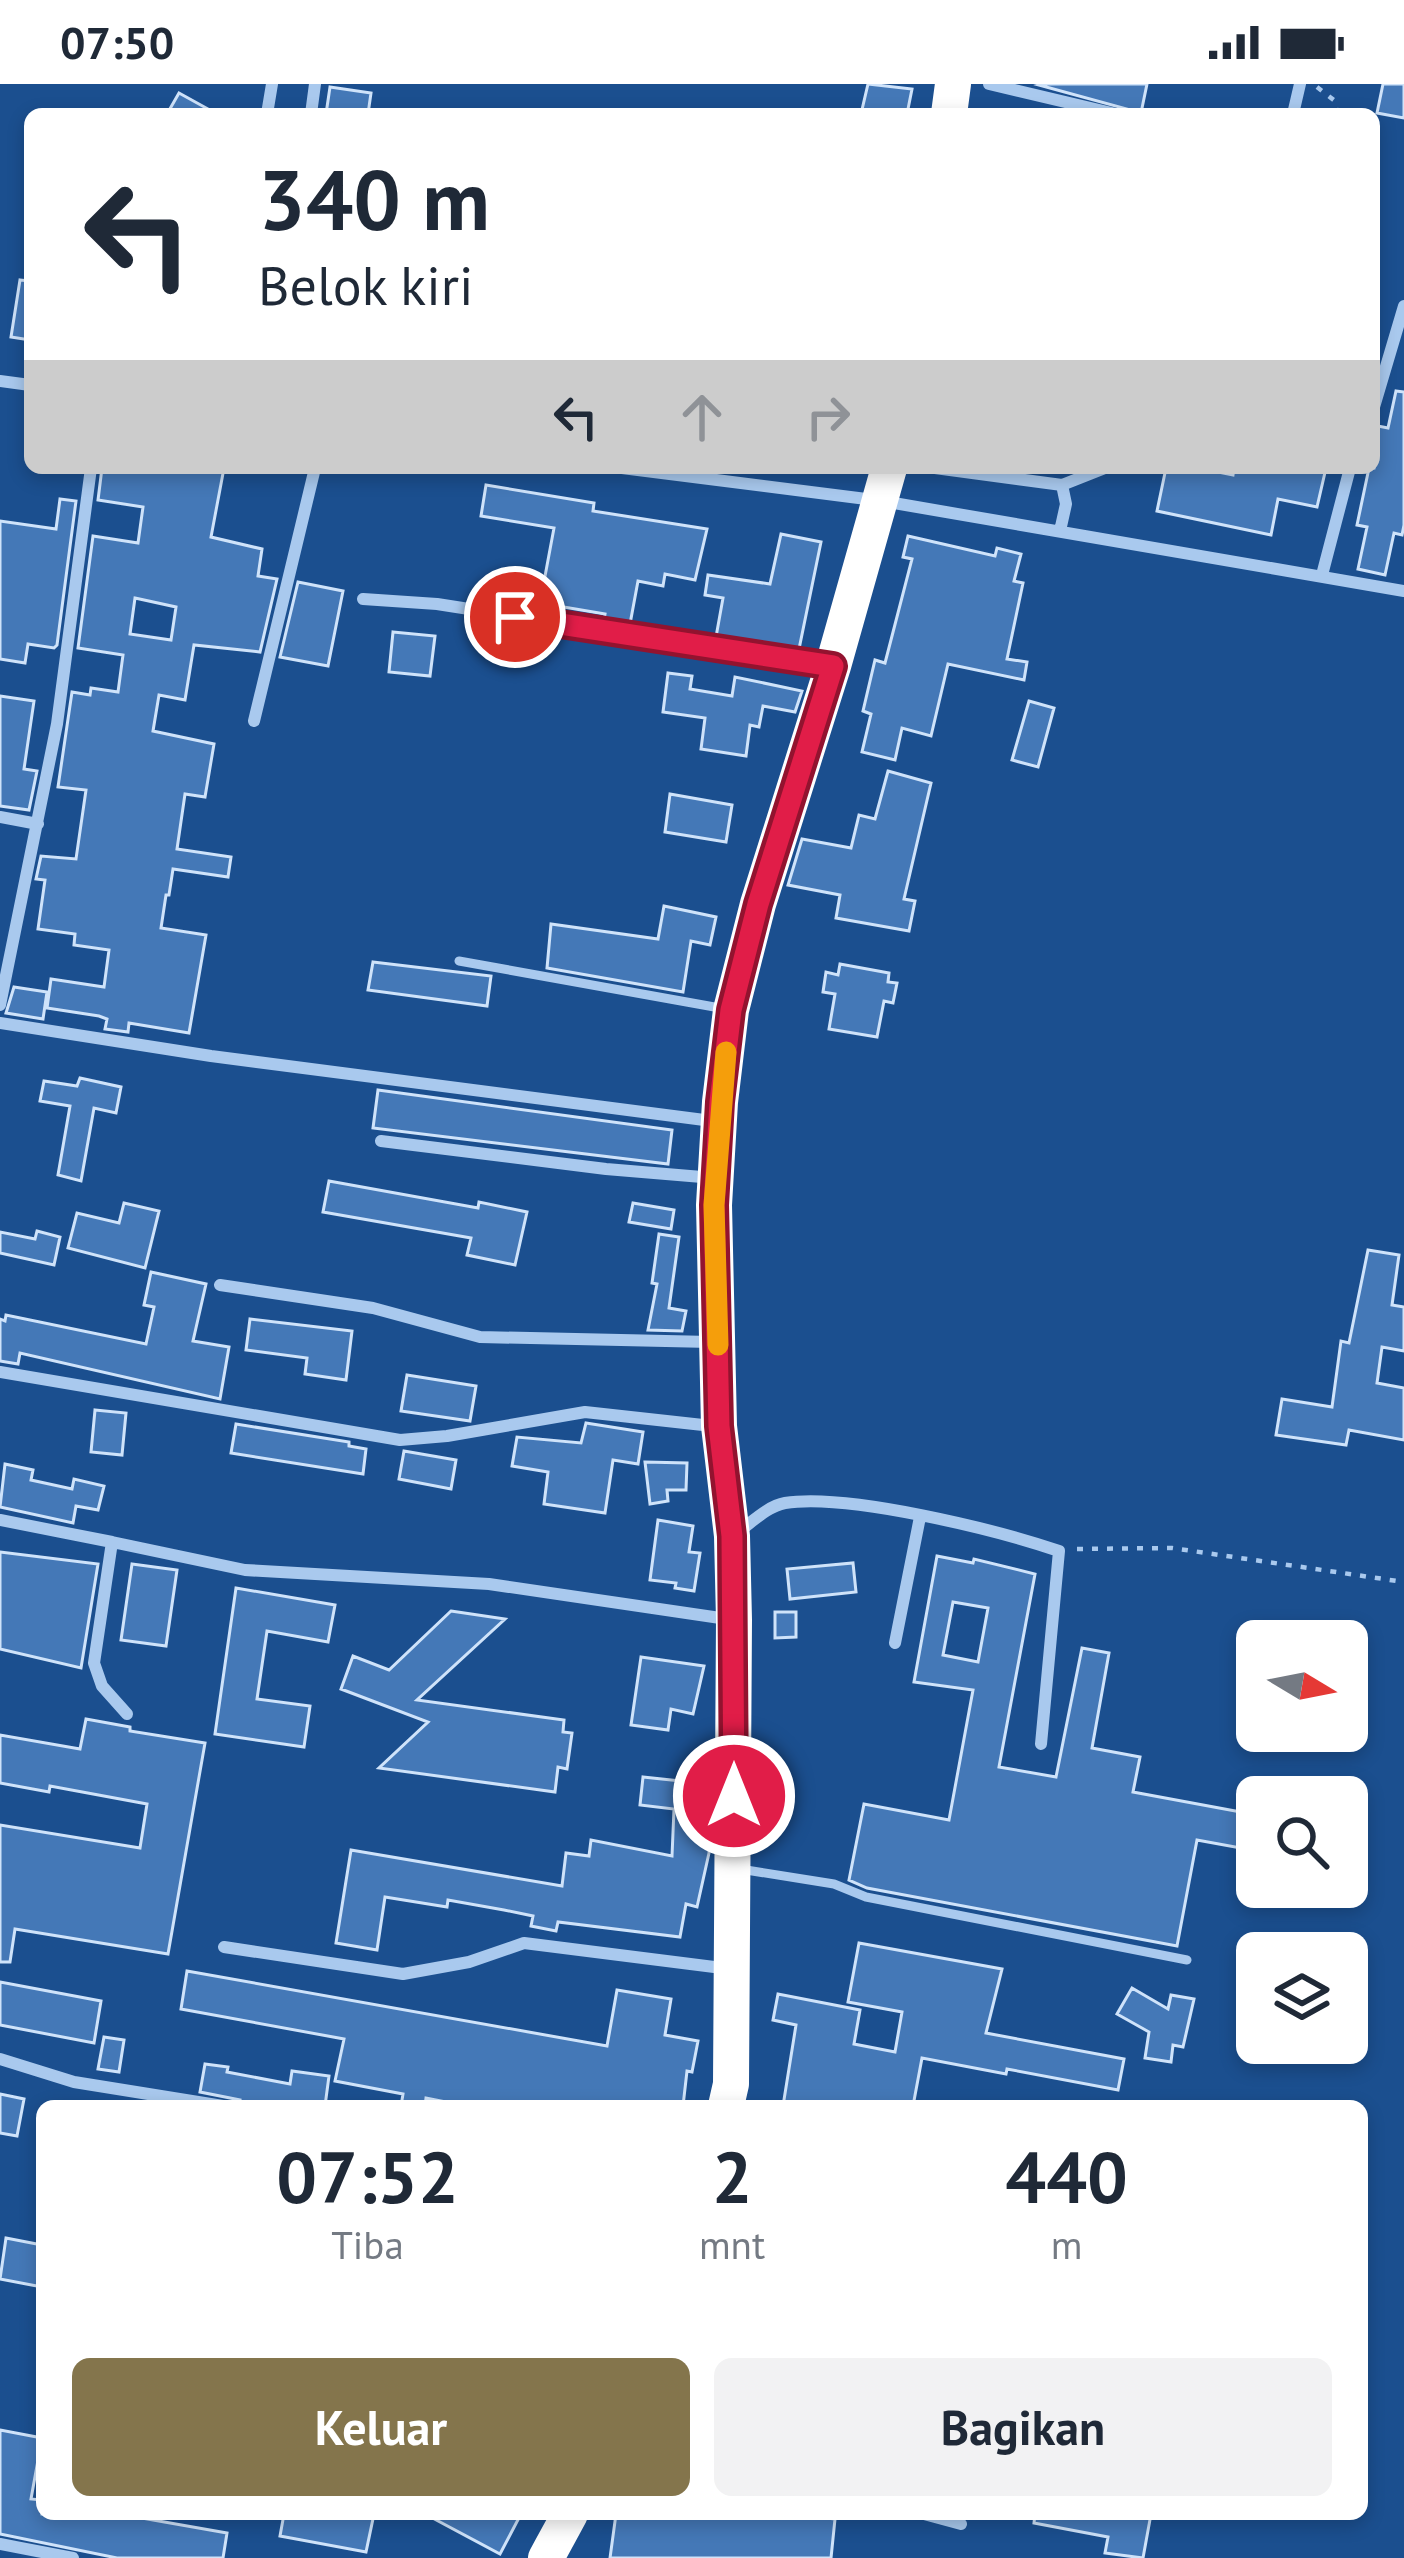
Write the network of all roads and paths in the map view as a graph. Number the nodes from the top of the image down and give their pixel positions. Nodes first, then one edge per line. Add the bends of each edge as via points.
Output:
1 (989, 84) edge
2 (1312, 84) edge
3 (1091, 108) edge
4 (1336, 108) edge
5 (1404, 306) edge
6 (1380, 386) edge
7 (90, 474) edge
8 (314, 474) edge
9 (721, 474) edge
10 (979, 474) edge
11 (1081, 474) edge
12 (1348, 474) edge
13 (886, 484) edge
14 (1062, 485) junction
15 (1060, 531) junction
16 (1322, 575) junction
17 (1404, 591) edge
18 (363, 599) dead end
19 (833, 666) junction
20 (254, 721) dead end
21 (0, 817) edge
22 (38, 824) junction
23 (459, 961) dead end
24 (0, 1005) edge
25 (731, 1010) junction
26 (0, 1023) edge
27 (719, 1122) junction
28 (381, 1142) dead end
29 (715, 1178) junction
30 (220, 1285) dead end
31 (718, 1342) junction
32 (0, 1372) edge
33 (719, 1426) junction
34 (920, 1516) junction
35 (0, 1520) edge
36 (732, 1536) junction
37 (112, 1542) junction
38 (1059, 1551) junction
39 (1404, 1582) edge
40 (734, 1620) junction
41 (895, 1642) dead end
42 (127, 1714) dead end
43 (1041, 1744) dead end
44 (733, 1868) junction
45 (224, 1947) dead end
46 (1187, 1960) dead end
47 (732, 1970) junction
48 (0, 2059) edge
49 (186, 2100) edge
50 (727, 2100) edge
51 (567, 2520) edge
52 (946, 2520) edge
53 (961, 2524) dead end
54 (0, 2544) edge
55 (74, 2558) edge
56 (546, 2558) edge

1 - 3 street
2 - 4 path
5 - 6 street
7 - 22 street
8 - 20 street
9 - 13 street
10 - 14 street
11 - 14 street
12 - 16 street
13 - 15 street
13 - 19 highway
14 - 15 street
15 - 16 street
16 - 17 street
18 - 19 street
19 - 25 highway via 776,837
21 - 22 street
22 - 24 street
23 - 25 lane
25 - 27 highway
26 - 27 street
27 - 29 highway
28 - 29 street
29 - 31 highway
30 - 31 street via 374,1307 480,1337
31 - 33 highway
32 - 33 street via 400,1440 585,1412
33 - 36 highway
34 - 36 street via 783,1503
34 - 38 street
34 - 41 street
35 - 37 street
36 - 40 highway
37 - 40 street via 245,1570 489,1584
37 - 42 street via 94,1663
38 - 39 path via 1172,1548
38 - 43 street
40 - 44 highway
44 - 46 lane
44 - 47 highway
45 - 47 street via 403,1974 524,1943
47 - 50 highway
48 - 49 street via 74,2082
51 - 56 highway
52 - 53 street
54 - 55 street

